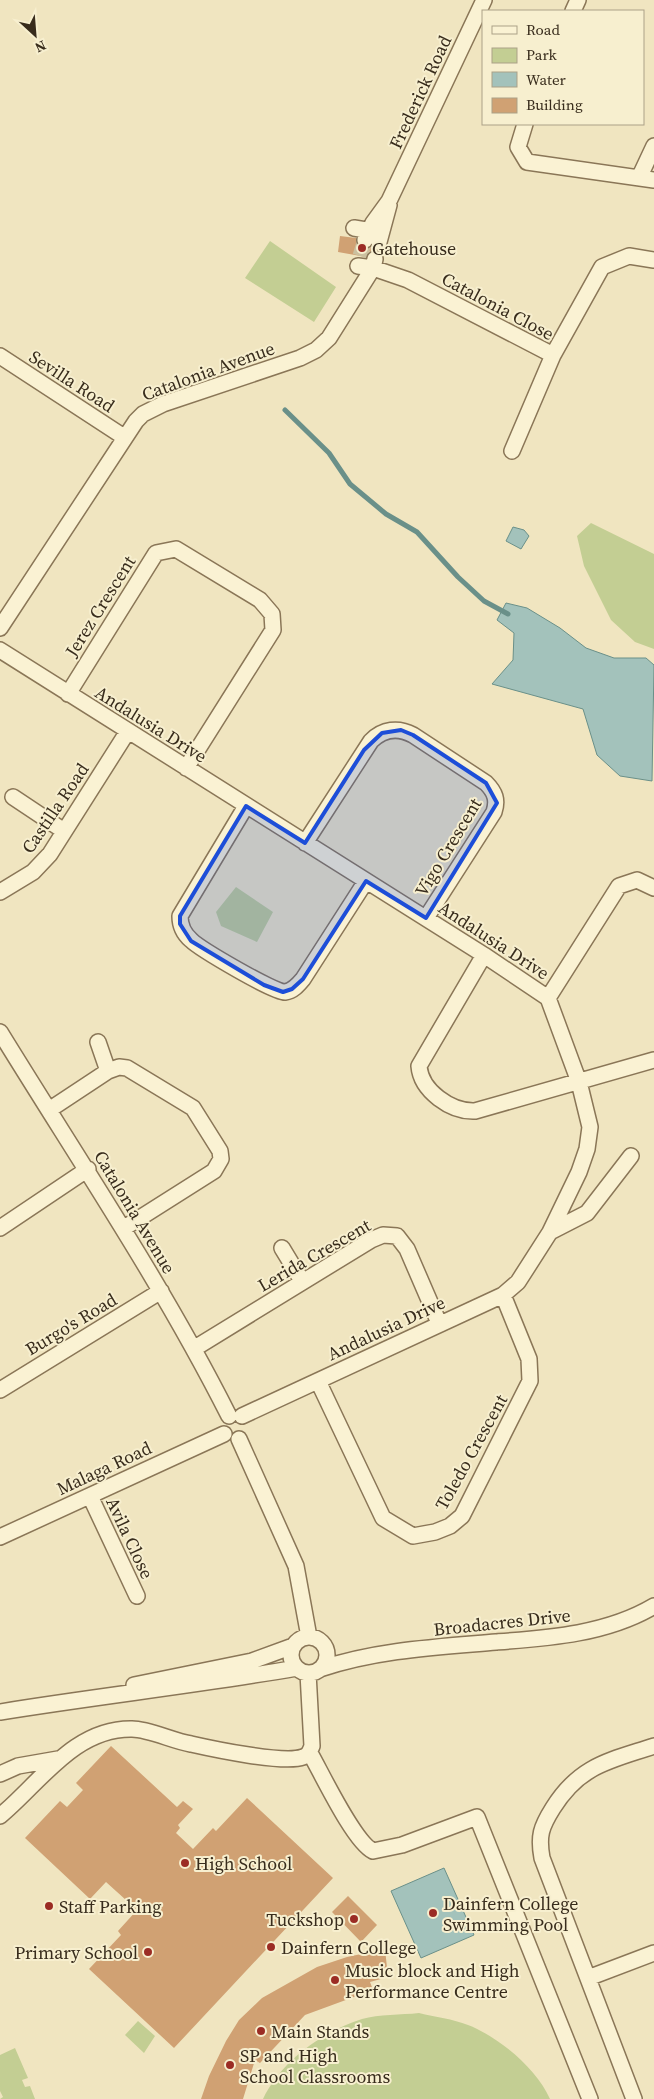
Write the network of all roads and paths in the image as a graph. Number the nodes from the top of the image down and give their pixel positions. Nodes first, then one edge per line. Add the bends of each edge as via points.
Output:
1 (484, 0) edge
2 (525, 125) edge
3 (654, 146) edge
4 (647, 179) edge
5 (370, 235) tunnel mouth
6 (654, 260) edge
7 (367, 262) joint
8 (553, 355) junction
9 (0, 356) edge
10 (124, 437) junction
11 (512, 451) dead end
12 (0, 628) edge
13 (0, 650) edge
14 (68, 694) junction
15 (128, 731) junction
16 (186, 768) junction
17 (13, 796) dead end
18 (246, 806) junction
19 (64, 831) junction
20 (305, 843) junction
21 (366, 881) junction
22 (654, 888) edge
23 (0, 892) edge
24 (426, 918) junction
25 (484, 955) junction
26 (548, 998) junction
27 (0, 1032) edge
28 (98, 1042) dead end
29 (5, 1052) edge
30 (654, 1060) edge
31 (108, 1071) junction
32 (579, 1082) junction
33 (49, 1110) junction
34 (631, 1156) dead end
35 (88, 1169) junction
36 (0, 1228) edge
37 (124, 1228) junction
38 (550, 1232) junction
39 (282, 1248) dead end
40 (302, 1281) junction
41 (161, 1291) junction
42 (503, 1295) junction
43 (439, 1323) junction
44 (195, 1348) junction
45 (318, 1381) junction
46 (0, 1390) edge
47 (235, 1416) junction
48 (224, 1434) junction
49 (239, 1439) junction
50 (90, 1496) junction
51 (0, 1537) edge
52 (137, 1596) dead end
53 (654, 1606) edge
54 (309, 1637) junction
55 (293, 1646) junction
56 (324, 1646) junction
57 (349, 1659) junction
58 (308, 1670) junction
59 (109, 1694) junction
60 (0, 1712) edge
61 (654, 1746) edge
62 (310, 1753) junction
63 (58, 1759) junction
64 (0, 1774) edge
65 (0, 1816) edge
66 (654, 1953) edge
67 (588, 1978) junction
68 (590, 2099) edge
69 (634, 2099) edge

1 - 5 street, Frederick Road
2 - 4 street via 518,147 527,162
3 - 4 street
6 - 8 street via 629,256 602,267
7 - 8 street, Catalonia Close
7 - 10 street, Catalonia Avenue via 358,290 329,338 316,350 163,404 143,414
8 - 11 street, Catalonia Close
9 - 10 street, Sevilla Road
10 - 12 street, Catalonia Avenue
13 - 14 street, Andalusia Drive
14 - 15 street, Andalusia Drive
14 - 16 street, Jerez Crescent via 156,553 176,549 260,600 272,614 273,630
15 - 16 street, Andalusia Drive
15 - 19 street, Castilla Road
16 - 18 street, Andalusia Drive
17 - 19 street
18 - 20 street, Andalusia Drive
18 - 21 street via 180,916 180,924 191,941 264,985 283,992 292,989 304,979
19 - 23 street, Castilla Road via 41,866
20 - 21 street, Andalusia Drive
20 - 24 street, Vigo Crescent via 371,741 382,732 393,730 413,735 486,783 494,792 497,803
21 - 24 street, Andalusia Drive
22 - 26 street via 638,880 619,886
24 - 25 street, Andalusia Drive
25 - 26 street, Andalusia Drive
25 - 32 street via 421,1059 422,1081 445,1102 468,1112
26 - 32 street, Andalusia Drive
27 - 29 street, Catalonia Avenue
28 - 31 street
29 - 33 street, Catalonia Avenue
30 - 32 street
31 - 33 street
31 - 37 street via 127,1068 193,1108 220,1151 221,1159 214,1171
32 - 38 street, Andalusia Drive via 590,1127 587,1149
33 - 35 street, Catalonia Avenue
34 - 38 street via 587,1213
35 - 36 street
35 - 37 street, Catalonia Avenue
37 - 41 street, Catalonia Avenue
38 - 42 street, Andalusia Drive via 518,1282
39 - 40 street
40 - 43 street, Lerida Crescent via 371,1240 391,1234 407,1249
40 - 44 street, Lerida Crescent
41 - 44 street, Catalonia Avenue
41 - 46 street, Burgo's Road
42 - 43 street, Andalusia Drive
42 - 45 street, Toledo Crescent via 529,1359 530,1381 462,1516 450,1526 413,1536 383,1518
43 - 45 street, Andalusia Drive
44 - 47 street, Catalonia Avenue
45 - 47 street, Andalusia Drive
47 - 48 street via 223,1424
47 - 49 street via 246,1420 247,1431
48 - 49 street via 234,1440
48 - 50 street, Malaga Road
49 - 54 street via 296,1566
50 - 51 street, Malaga Road
50 - 52 street, Avila Close
53 - 57 street, Broadacres Drive via 610,1625 583,1632
54 - 55 street, Broadacres Drive
54 - 56 street
55 - 58 street via 291,1658
55 - 59 street, Broadacres Drive via 252,1660 142,1683
56 - 57 street
56 - 58 street via 326,1658
57 - 58 street, Broadacres Drive
58 - 59 street, Broadacres Drive via 165,1690
58 - 62 street
59 - 60 street, Broadacres Drive
61 - 67 street via 580,1775 561,1796 540,1834 542,1858
62 - 63 street via 295,1759 270,1757 192,1745 134,1729 86,1740
62 - 68 street via 355,1832 373,1851 416,1840 478,1817
63 - 64 street via 18,1766
63 - 65 street
66 - 67 street
67 - 69 street

